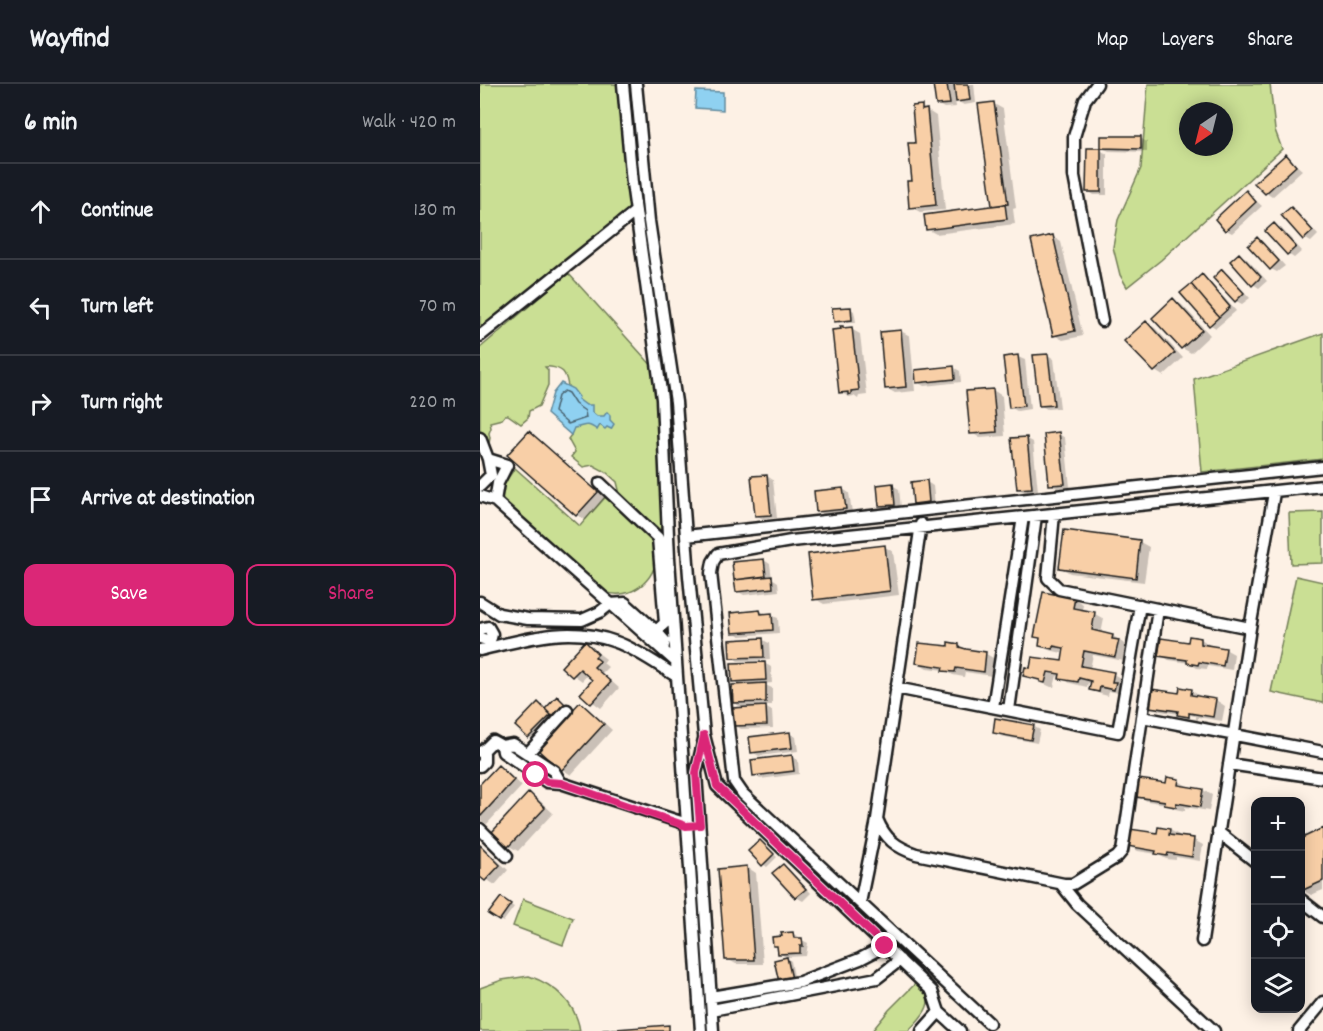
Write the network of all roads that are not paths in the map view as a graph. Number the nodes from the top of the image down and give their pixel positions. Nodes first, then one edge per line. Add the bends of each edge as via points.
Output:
1 (623, 84) edge
2 (636, 84) edge
3 (1097, 84) edge
4 (636, 211) junction
5 (1102, 321) dead end
6 (480, 336) edge
7 (480, 438) edge
8 (488, 459) junction
9 (1323, 467) edge
10 (600, 483) dead end
11 (480, 486) edge
12 (1323, 486) edge
13 (1274, 492) junction
14 (480, 496) edge
15 (495, 501) junction
16 (1054, 514) junction
17 (1036, 516) junction
18 (1023, 517) junction
19 (921, 526) junction
20 (667, 530) junction
21 (686, 536) junction
22 (668, 546) junction
23 (480, 603) edge
24 (610, 604) junction
25 (1140, 605) junction
26 (1158, 609) junction
27 (1250, 628) junction
28 (480, 629) edge
29 (656, 631) junction
30 (492, 636) junction
31 (480, 638) edge
32 (515, 642) junction
33 (480, 650) edge
34 (663, 650) junction
35 (675, 661) junction
36 (676, 676) junction
37 (896, 688) junction
38 (993, 707) junction
39 (567, 710) dead end
40 (1009, 710) junction
41 (1142, 717) junction
42 (704, 730) junction
43 (1233, 734) junction
44 (502, 746) junction
45 (482, 749) edge
46 (1323, 752) edge
47 (528, 753) junction
48 (1229, 764) junction
49 (480, 766) edge
50 (1323, 778) edge
51 (561, 783) junction
52 (877, 819) junction
53 (700, 825) junction
54 (686, 826) junction
55 (480, 830) edge
56 (1218, 832) junction
57 (507, 856) dead end
58 (1251, 858) edge
59 (1061, 884) junction
60 (1305, 902) edge
61 (860, 903) junction
62 (1323, 917) edge
63 (1202, 941) dead end
64 (885, 946) junction
65 (900, 960) junction
66 (711, 997) junction
67 (1323, 1002) edge
68 (712, 1010) junction
69 (939, 1012) junction
70 (989, 1023) dead end
71 (701, 1031) edge
72 (713, 1031) edge
73 (922, 1031) edge
74 (960, 1031) edge
75 (1215, 1031) edge
76 (1299, 1031) edge

1 - 4 street
2 - 21 street via 649,221 676,402
3 - 5 street via 1085,100 1074,137 1074,176
4 - 6 street
4 - 20 street via 662,399
7 - 8 street
8 - 11 street via 491,475
8 - 15 street via 507,465
9 - 21 street
10 - 29 street via 658,538 665,623
12 - 13 street
13 - 16 street
13 - 27 street
14 - 15 street
15 - 24 street
16 - 17 street
16 - 25 street via 1048,578 1051,583 1059,589
17 - 18 street
17 - 40 street
18 - 19 street
18 - 38 street
19 - 37 street
19 - 61 street via 718,554 711,573 734,781 743,794
20 - 21 street
20 - 22 street
21 - 22 street
21 - 42 street
22 - 35 street
23 - 24 street via 499,614 572,620 582,620
24 - 29 street via 625,603
24 - 34 street
25 - 26 street
25 - 40 street via 1118,732
26 - 27 street
26 - 41 street
27 - 43 street
28 - 30 street via 490,628
29 - 34 street via 665,641
30 - 31 street via 487,640
30 - 32 street
32 - 33 street
32 - 36 street via 547,634 578,633 617,642
34 - 35 street
35 - 36 street
36 - 54 street
37 - 38 street
37 - 52 street
38 - 40 street
39 - 47 street
41 - 43 street
41 - 59 street via 1122,851 1073,884
42 - 53 street via 696,773
42 - 64 street via 717,786
43 - 46 street
43 - 48 street
44 - 45 street via 493,741
44 - 47 street via 513,744
44 - 51 street via 503,753 547,782
45 - 49 street via 484,762
47 - 51 street via 554,771
48 - 50 street
48 - 56 street
51 - 54 street
52 - 59 street via 883,833 909,852
52 - 61 street
53 - 54 street
53 - 66 street
54 - 71 street
55 - 57 street
56 - 58 street
56 - 63 street
59 - 75 street via 1077,904
60 - 62 street
61 - 70 street
64 - 65 street
64 - 66 street via 800,982
65 - 68 street via 877,978
65 - 69 street via 932,991
66 - 68 street
67 - 76 street
68 - 72 street
69 - 73 street
69 - 74 street

